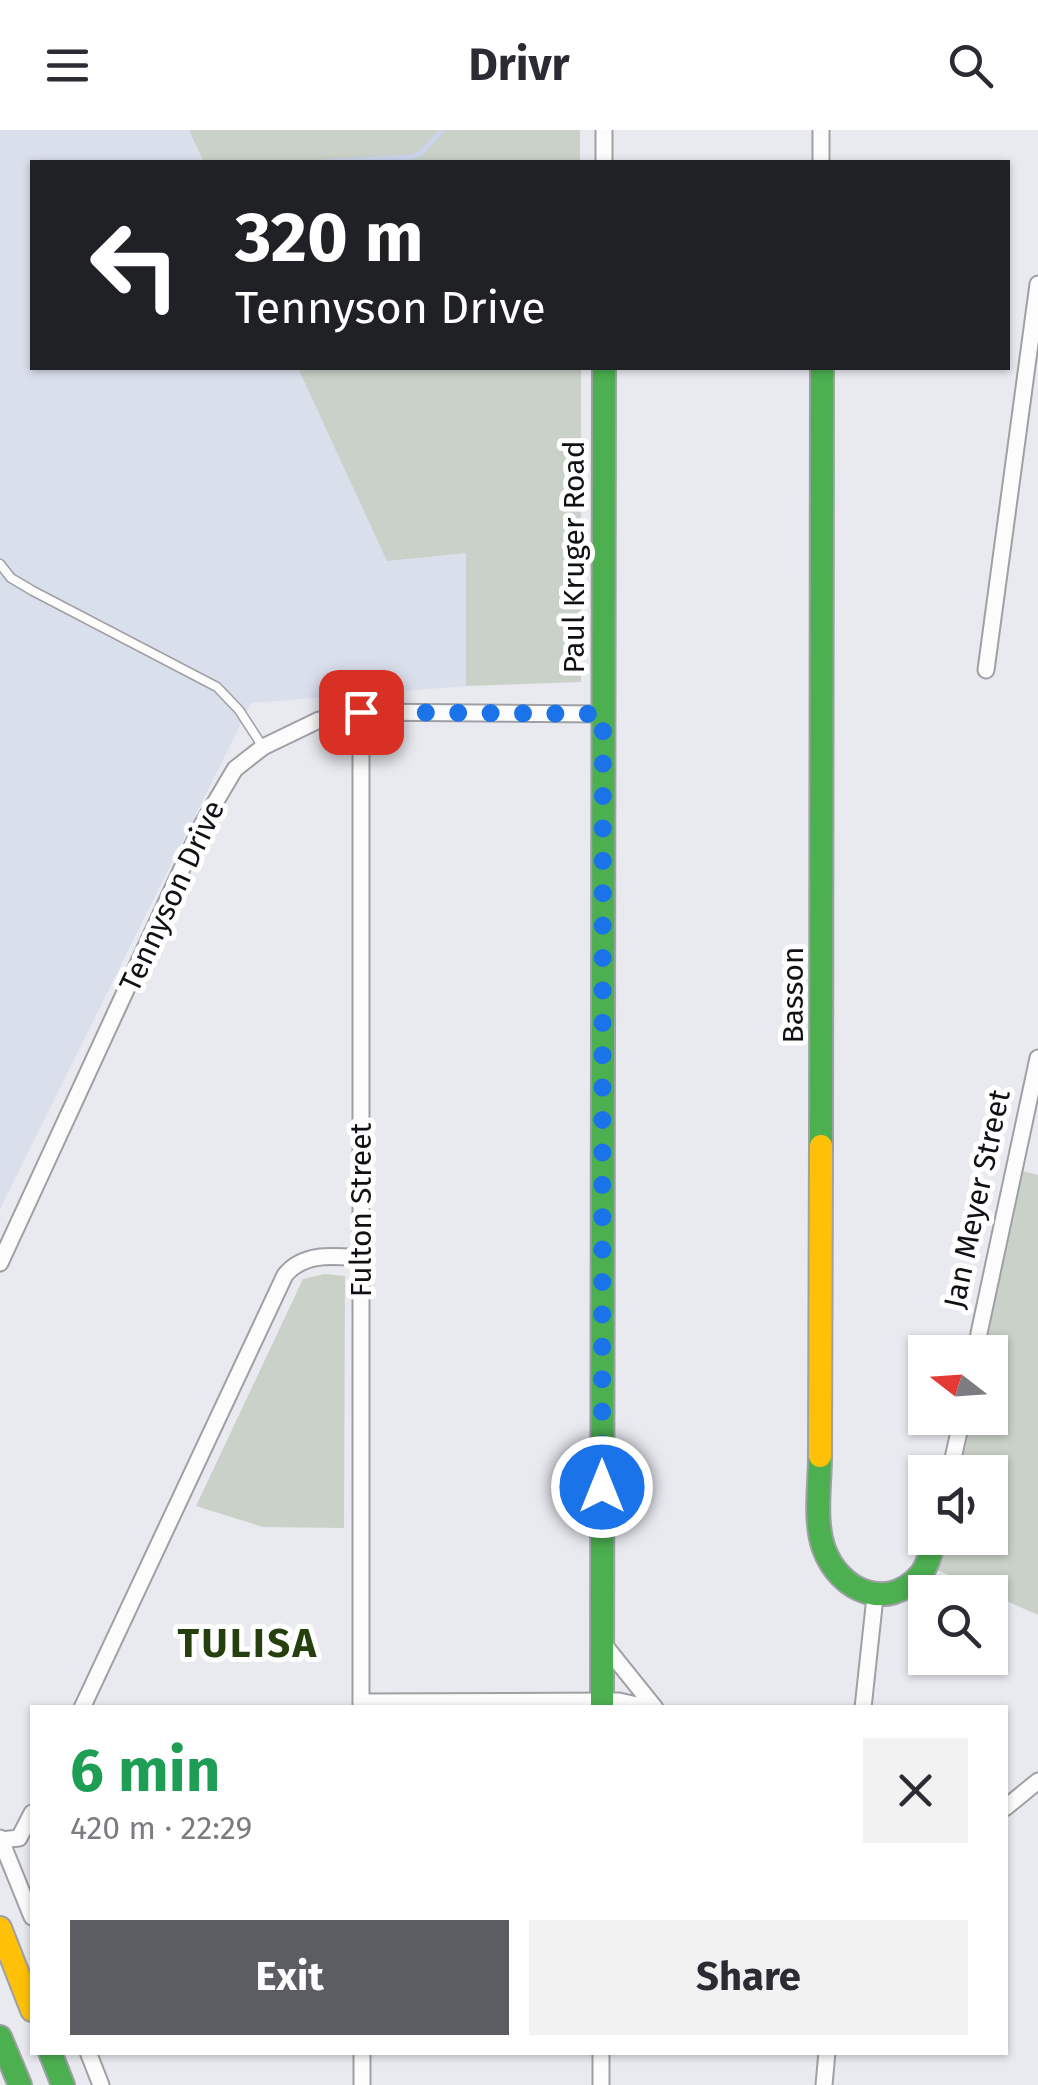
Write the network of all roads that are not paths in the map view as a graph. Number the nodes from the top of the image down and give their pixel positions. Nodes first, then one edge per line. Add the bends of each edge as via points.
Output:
1 (604, 130) edge
2 (820, 130) edge
3 (604, 160) edge
4 (821, 160) edge
5 (1038, 284) edge
6 (604, 370) edge
7 (822, 370) edge
8 (0, 564) edge
9 (986, 670) dead end
10 (361, 712) junction
11 (603, 714) junction
12 (263, 746) junction
13 (1038, 1058) edge
14 (361, 1258) junction
15 (0, 1262) edge
16 (979, 1335) edge
17 (929, 1555) edge
18 (874, 1597) junction
19 (602, 1642) junction
20 (83, 1705) edge
21 (361, 1705) edge
22 (602, 1705) edge
23 (638, 1705) edge
24 (650, 1705) edge
25 (863, 1705) edge
26 (1038, 1781) edge
27 (1008, 1806) edge
28 (30, 1817) edge
29 (0, 1839) edge
30 (30, 1913) edge
31 (0, 1928) edge
32 (30, 2005) edge
33 (0, 2036) edge
34 (51, 2055) edge
35 (89, 2055) edge
36 (362, 2055) edge
37 (601, 2055) edge
38 (827, 2055) edge
39 (20, 2085) edge
40 (63, 2085) edge
41 (102, 2085) edge
42 (362, 2085) edge
43 (601, 2085) edge
44 (824, 2085) edge

1 - 3 street
2 - 4 street
5 - 9 street
6 - 11 street, Paul Kruger Road
7 - 18 street, Basson via 820,1536 839,1576
8 - 12 lane via 33,591 217,687
10 - 11 street, Tennyson Drive
10 - 12 street, Tennyson Drive via 319,720
10 - 14 street, Fulton Street
11 - 19 street, Paul Kruger Road
12 - 15 street, Tennyson Drive via 235,769 210,809
13 - 16 street, Jan Meyer Street
14 - 20 street via 319,1257 285,1275
14 - 21 street, Fulton Street
17 - 18 street via 924,1571 889,1597
18 - 25 street
19 - 22 street, Paul Kruger Road
19 - 24 street
21 - 22 street
22 - 23 street
26 - 27 street
28 - 29 street via 20,1838
29 - 30 street
31 - 32 street
33 - 39 street
34 - 40 street
35 - 41 street
36 - 42 street
37 - 43 street
38 - 44 street

